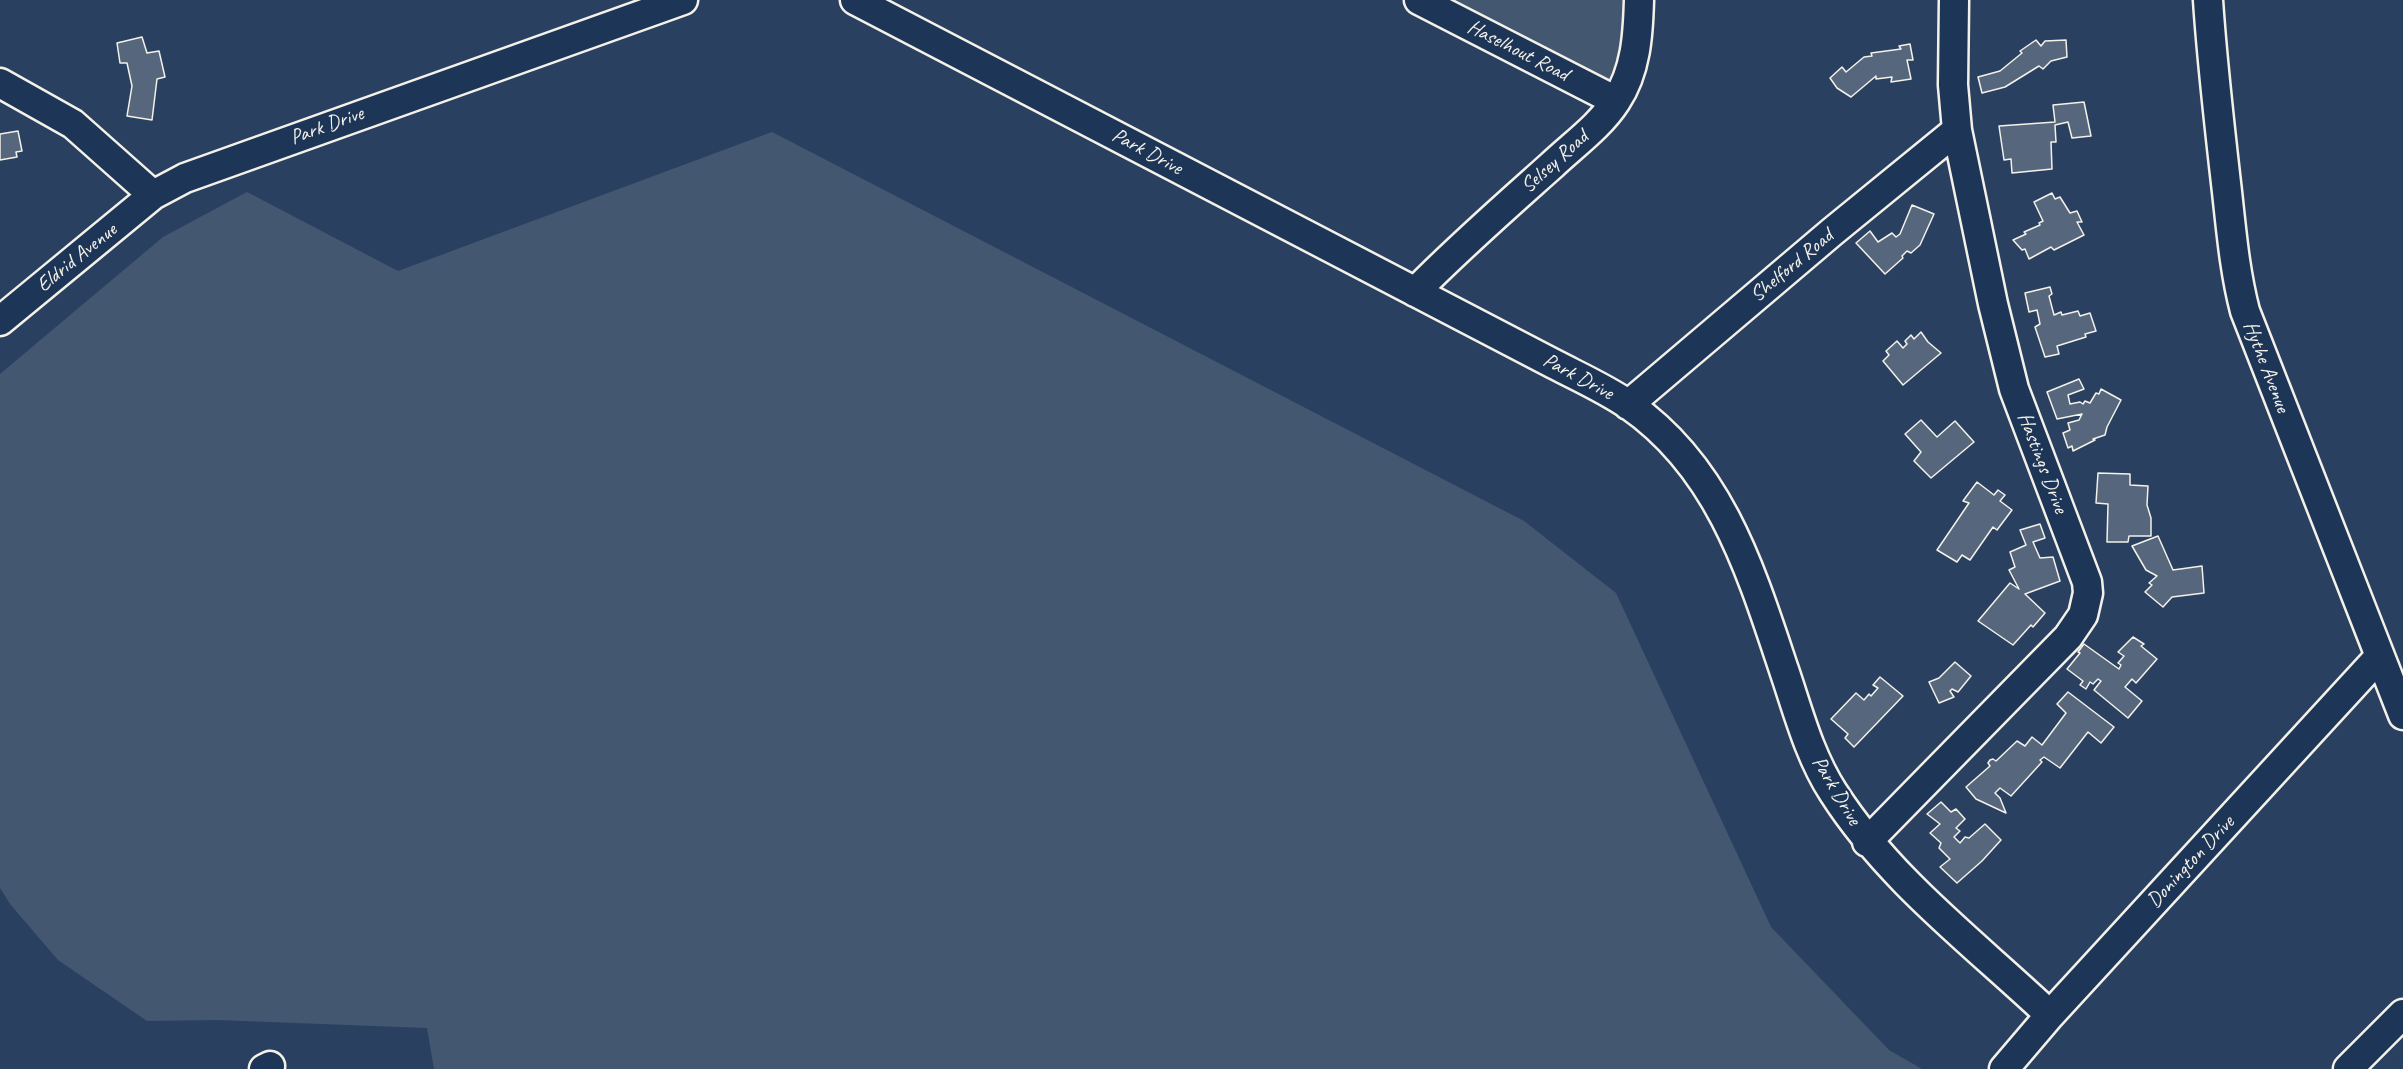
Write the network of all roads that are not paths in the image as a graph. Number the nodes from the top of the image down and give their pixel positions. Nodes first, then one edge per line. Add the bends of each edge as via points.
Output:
1 (683, 0) edge
2 (855, 0) edge
3 (1419, 0) edge
4 (1639, 0) edge
5 (1954, 0) edge
6 (2208, 0) edge
7 (0, 83) edge
8 (1616, 101) junction
9 (1957, 130) junction
10 (153, 195) junction
11 (1415, 292) junction
12 (0, 321) edge
13 (1629, 405) junction
14 (2380, 656) junction
15 (2403, 715) edge
16 (1867, 842) junction
17 (2403, 1014) edge
18 (2050, 1015) junction
19 (2004, 1069) edge
20 (2348, 1069) edge

1 - 10 street, Park Drive via 203,171
2 - 11 street, Park Drive
3 - 8 street, Haselhout Road
4 - 8 street, Selsey Road via 1634,57
5 - 9 street, Hastings Drive
6 - 14 street, Hythe Avenue via 2238,284 2259,351
7 - 10 street via 73,124
8 - 11 street, Selsey Road
9 - 13 street, Shelford Road
9 - 16 street, Hastings Drive via 2014,389 2088,593 2083,615 2068,637
10 - 12 street, Eldrid Avenue
11 - 13 street, Park Drive
13 - 16 street, Park Drive via 1689,463 1721,508 1741,548 1813,756
14 - 15 street, Hythe Avenue
14 - 18 street, Donington Drive
16 - 18 street, Park Drive
17 - 20 street
18 - 19 street, Donington Drive

